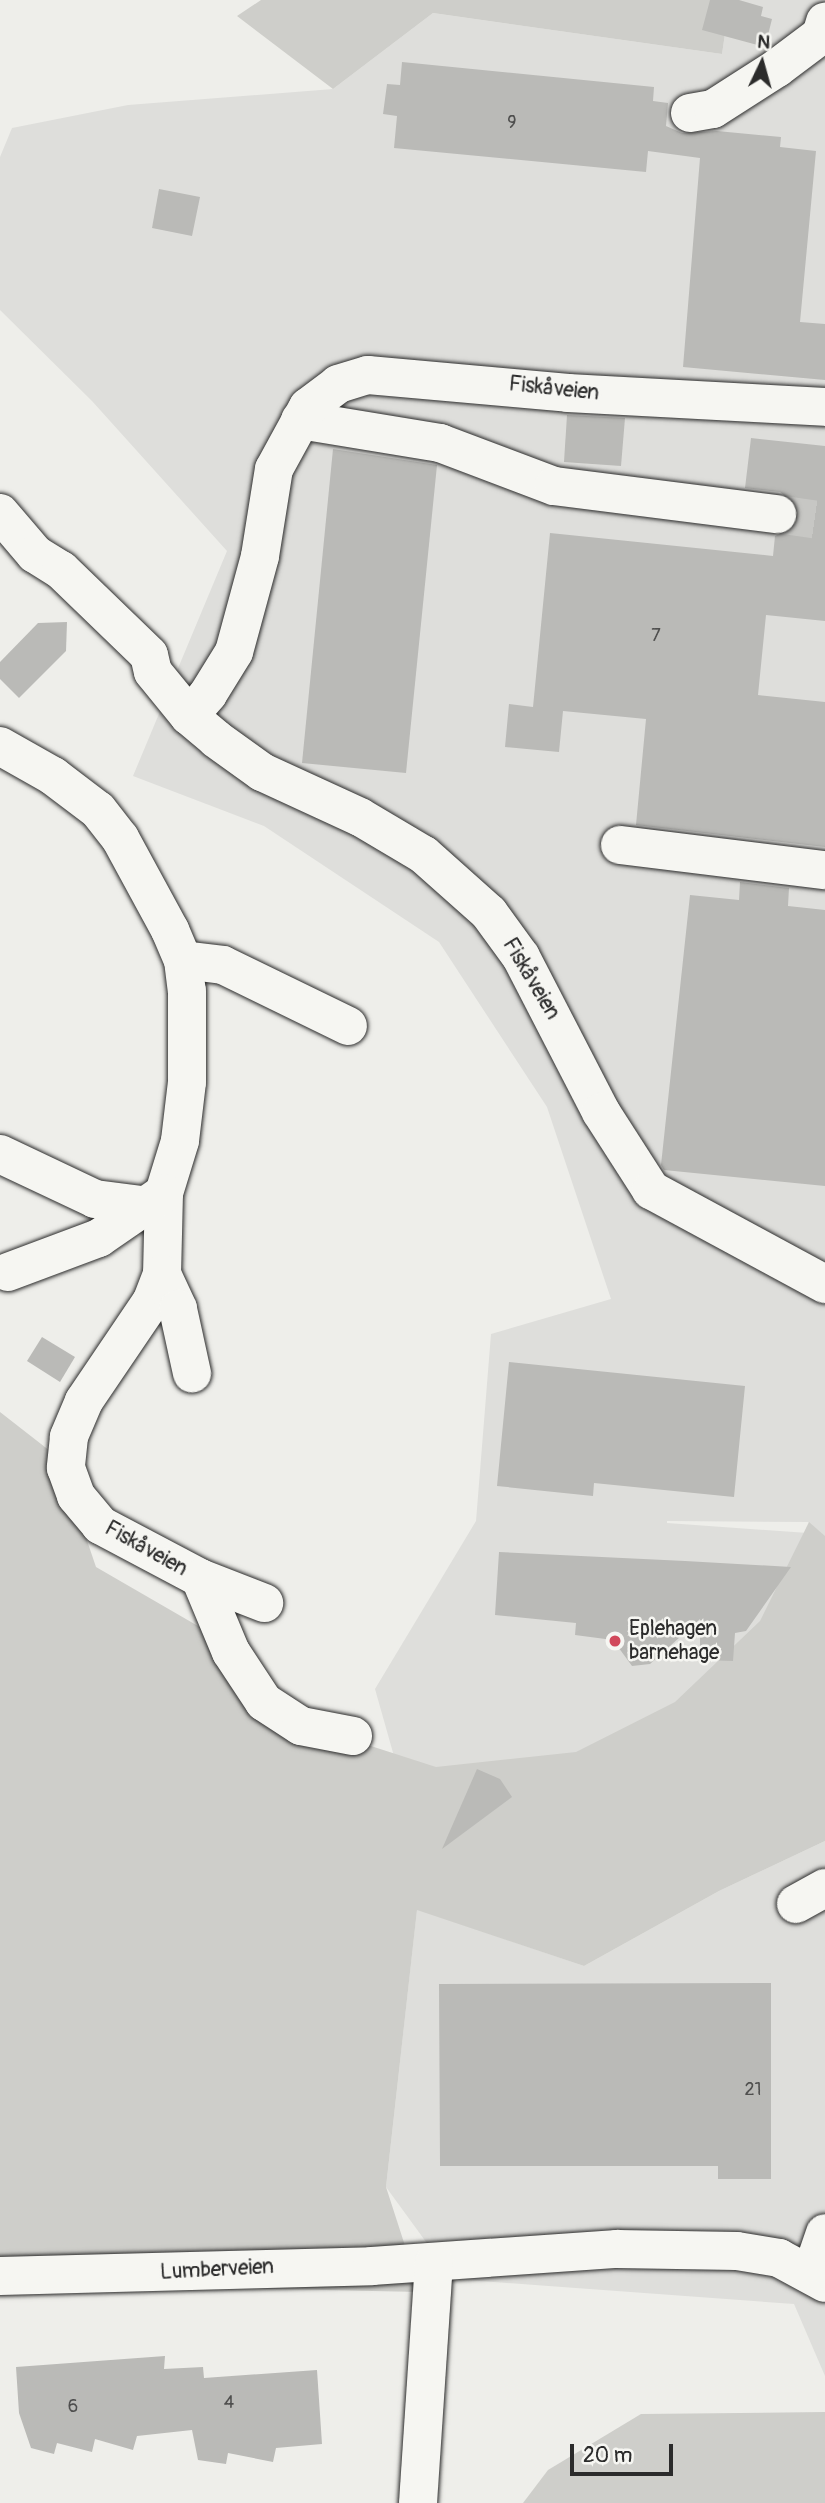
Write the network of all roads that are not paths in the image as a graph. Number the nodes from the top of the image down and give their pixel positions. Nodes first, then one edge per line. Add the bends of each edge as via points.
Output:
1 (825, 22) edge
2 (690, 113) dead end
3 (825, 407) edge
4 (300, 420) junction
5 (0, 513) edge
6 (777, 514) tunnel mouth
7 (189, 716) junction
8 (0, 746) edge
9 (620, 845) dead end
10 (825, 870) edge
11 (183, 960) junction
12 (348, 1026) dead end
13 (0, 1154) edge
14 (156, 1200) junction
15 (8, 1272) dead end
16 (162, 1274) junction
17 (825, 1284) edge
18 (192, 1373) dead end
19 (200, 1578) junction
20 (264, 1603) dead end
21 (354, 1736) dead end
22 (825, 2234) edge
23 (434, 2263) junction
24 (0, 2276) edge
25 (818, 2278) edge
26 (418, 2503) edge

1 - 2 street via 821,35 777,68 713,109
3 - 4 street, Fiskåveien via 568,393 368,375 338,384 308,407
4 - 6 street via 440,443 554,486
4 - 7 street, Fiskåveien via 274,469 260,556 234,652
5 - 7 street, Fiskåveien via 35,554 49,588 84,629 134,673 153,672
7 - 17 street, Fiskåveien via 262,772 360,817 424,855 473,897 521,957 601,1112 651,1189
8 - 11 street, Fiskåveien via 98,810 141,871
9 - 10 street
11 - 12 street via 223,965
11 - 14 street, Fiskåveien via 189,1025 187,1082 180,1141
13 - 14 street via 95,1199
14 - 15 street via 99,1238
14 - 16 street, Fiskåveien
16 - 18 street, Fiskåveien via 178,1309
16 - 19 street, Fiskåveien via 151,1302 84,1401 69,1437 66,1468 76,1496 100,1525
19 - 20 street, Fiskåveien
19 - 21 street via 231,1652 264,1702 301,1726
22 - 25 street, Lumberveien
23 - 24 street, Lumberveien
23 - 25 street, Lumberveien via 617,2249 737,2251 779,2258
23 - 26 street

